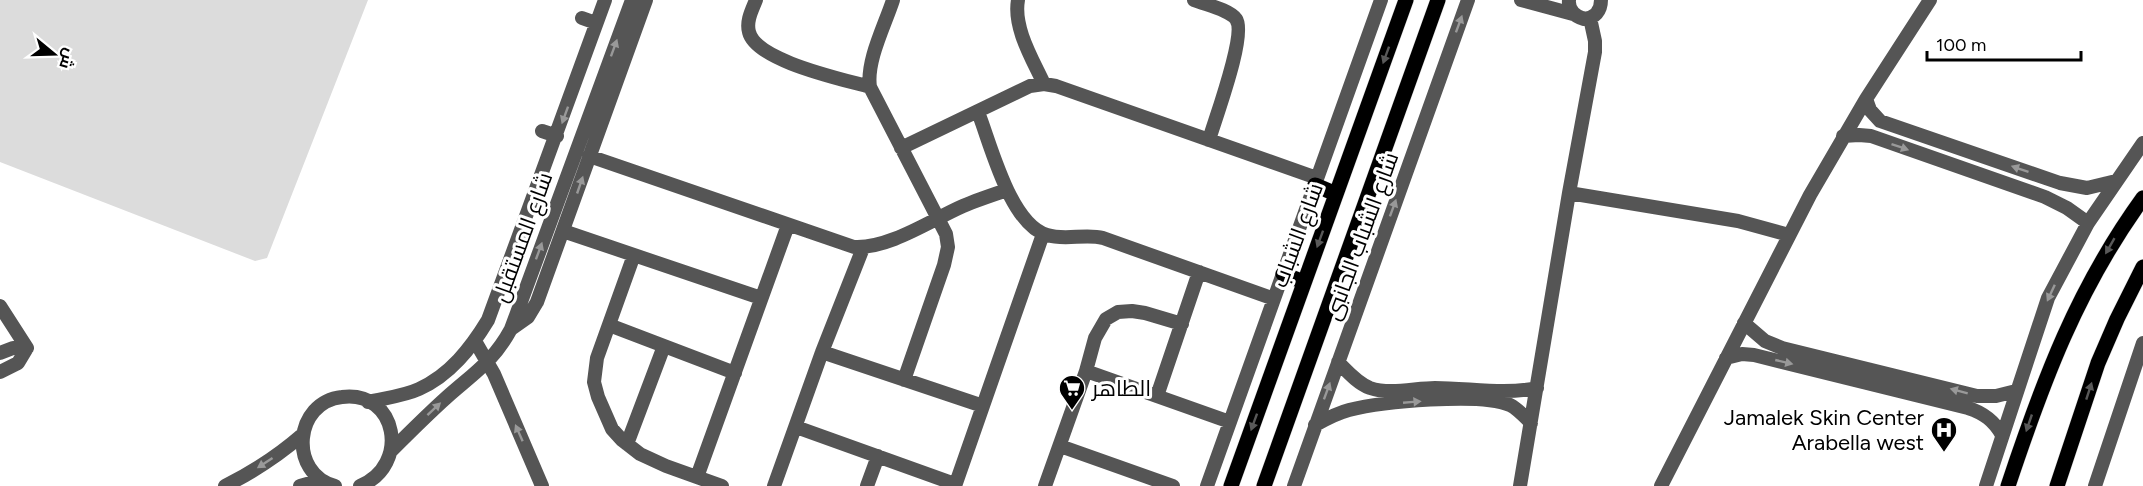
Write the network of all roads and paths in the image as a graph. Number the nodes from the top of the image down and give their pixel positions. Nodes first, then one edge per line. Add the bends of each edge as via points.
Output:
1 (605, 0) edge
2 (632, 0) edge
3 (646, 0) edge
4 (756, 0) edge
5 (893, 0) edge
6 (1018, 0) edge
7 (1194, 0) edge
8 (1381, 0) edge
9 (1406, 0) edge
10 (1438, 0) edge
11 (1468, 0) edge
12 (1521, 0) edge
13 (1569, 0) edge
14 (1601, 0) edge
15 (1930, 0) edge
16 (1574, 14) junction
17 (582, 18) dead end
18 (1590, 18) junction
19 (596, 23) junction
20 (580, 71) junction
21 (603, 78) junction
22 (1044, 84) junction
23 (870, 87) junction
24 (1866, 99) junction
25 (978, 112) junction
26 (1880, 121) junction
27 (542, 131) dead end
28 (557, 136) junction
29 (1843, 136) junction
30 (1871, 136) junction
31 (1209, 140) junction
32 (2143, 143) edge
33 (902, 148) junction
34 (589, 156) junction
35 (2042, 177) junction
36 (1316, 181) junction
37 (2116, 181) junction
38 (1007, 190) junction
39 (1569, 193) junction
40 (2036, 193) junction
41 (1336, 194) junction
42 (2143, 198) edge
43 (938, 218) junction
44 (2088, 223) junction
45 (788, 225) junction
46 (563, 231) junction
47 (1043, 234) junction
48 (1789, 235) junction
49 (863, 248) junction
50 (634, 255) junction
51 (2143, 267) edge
52 (1199, 272) junction
53 (1283, 274) junction
54 (1304, 282) junction
55 (761, 298) junction
56 (1274, 299) junction
57 (0, 306) edge
58 (1744, 323) junction
59 (1182, 324) junction
60 (609, 326) junction
61 (511, 329) junction
62 (475, 341) junction
63 (1765, 341) junction
64 (2143, 344) edge
65 (664, 346) junction
66 (27, 348) junction
67 (822, 352) junction
68 (0, 353) edge
69 (1758, 356) junction
70 (1726, 358) junction
71 (488, 362) junction
72 (1338, 362) junction
73 (2, 367) edge
74 (1086, 371) junction
75 (735, 373) junction
76 (904, 380) junction
77 (1904, 384) junction
78 (1537, 388) junction
79 (2016, 391) junction
80 (1157, 396) junction
81 (1383, 397) junction
82 (1508, 397) junction
83 (368, 402) junction
84 (983, 406) junction
85 (1230, 422) junction
86 (1531, 423) junction
87 (1315, 425) junction
88 (796, 427) junction
89 (302, 435) junction
90 (2002, 435) junction
91 (627, 444) junction
92 (1060, 446) junction
93 (392, 450) junction
94 (878, 456) junction
95 (697, 477) junction
96 (321, 480) junction
97 (367, 485) edge
98 (955, 485) edge
99 (225, 486) edge
100 (300, 486) edge
101 (335, 486) edge
102 (542, 486) edge
103 (722, 486) edge
104 (774, 486) edge
105 (867, 486) edge
106 (1046, 486) edge
107 (1173, 486) edge
108 (1207, 486) edge
109 (1231, 486) edge
110 (1264, 486) edge
111 (1294, 486) edge
112 (1520, 486) edge
113 (1661, 486) edge
114 (1986, 486) edge
115 (2008, 486) edge
116 (2057, 486) edge
117 (2096, 486) edge

1 - 19 street, شارع المستقبل
21 -> 2 street, شارع المستقبل
3 - 34 street
4 - 23 street via 748,26 757,46 795,65
5 - 23 street via 872,61
6 - 22 street via 1018,20
7 - 31 street via 1229,13 1239,27 1238,48
8 - 36 street
9 -> 41 main road, شارع الشباب
10 - 110 main road
72 -> 11 street, شارع الشباب الجانبى
12 - 16 street
13 - 16 street
14 - 18 street via 1599,11
15 - 24 street
16 - 18 street
17 - 19 street
18 - 39 street via 1595,52
19 - 20 street, شارع المستقبل
20 - 21 street
20 -> 28 street, شارع المستقبل
61 -> 21 street, شارع المستقبل
22 - 25 street via 1030,86
22 - 31 street
23 - 33 street
24 - 26 street
24 - 29 street
25 - 33 street
25 - 38 street
26 - 30 street
35 -> 26 street
27 - 28 street
28 - 62 street, شارع المستقبل via 494,309
29 - 30 street
29 - 48 street
30 -> 40 street
31 - 36 street
32 - 37 street
33 - 43 street
34 - 45 street
46 -> 34 street
35 - 37 street via 2078,188
35 - 40 street
36 - 41 main road
36 - 53 street
37 - 44 street
38 - 43 street
38 - 47 street via 1021,215
39 - 48 street via 1738,221
39 - 78 street
40 - 44 street
41 -> 54 main road, شارع الشباب
42 -> 115 main road via 2116,236 2070,319
43 - 49 street
43 - 76 street via 948,241 946,258
44 -> 79 street via 2048,298
45 - 49 street
45 - 55 street
46 - 50 street
46 - 61 street via 537,302 528,317
47 - 52 street via 1094,235
47 - 84 street
48 - 58 street
49 - 67 street
50 - 55 street
50 - 60 street
116 -> 51 main road via 2098,363
52 - 56 street
52 - 59 street
53 - 54 main road
53 - 56 street
54 -> 109 main road, شارع الشباب
55 - 75 street
56 - 85 street
57 - 66 street
58 - 63 street
58 - 70 street
59 - 74 street via 1132,311 1113,314 1101,325
59 - 80 street
60 - 65 street
60 - 91 street via 597,358 594,382 612,429
61 - 71 street, شارع المستقبل
62 - 71 street
62 - 83 street, شارع المستقبل via 458,363 418,390
63 - 69 street
63 - 77 street
64 - 117 street
65 - 75 street
65 - 91 street
66 - 68 street
66 - 73 street via 18,363
67 - 76 street
67 - 88 street
69 - 70 street
69 -> 77 street
70 - 113 street
93 -> 71 street, شارع المستقبل
102 -> 71 street
72 - 81 street
87 -> 72 street, شارع الشباب الجانبى
74 - 80 street
74 - 92 street
75 - 95 street
76 - 84 street
79 -> 77 street via 1977,396
77 - 90 street via 1976,410 1991,420
78 - 82 street
78 - 86 street
79 - 90 street
80 - 85 street
81 - 82 street via 1436,388
81 - 87 street
82 - 86 street
83 - 89 street via 352,397 325,402 310,416
83 - 93 street via 378,408 390,425
84 - 98 street
85 - 108 street
86 - 112 street
87 - 111 street, شارع الشباب الجانبى
88 - 94 street
88 - 104 street
89 - 96 street via 305,459
89 -> 99 street via 279,454
90 - 114 street
91 - 95 street via 640,454
92 - 106 street
92 - 107 street
93 - 97 street, شارع المستقبل via 384,469
94 - 98 street
94 - 105 street
95 - 103 street
96 - 100 street
96 - 101 street

